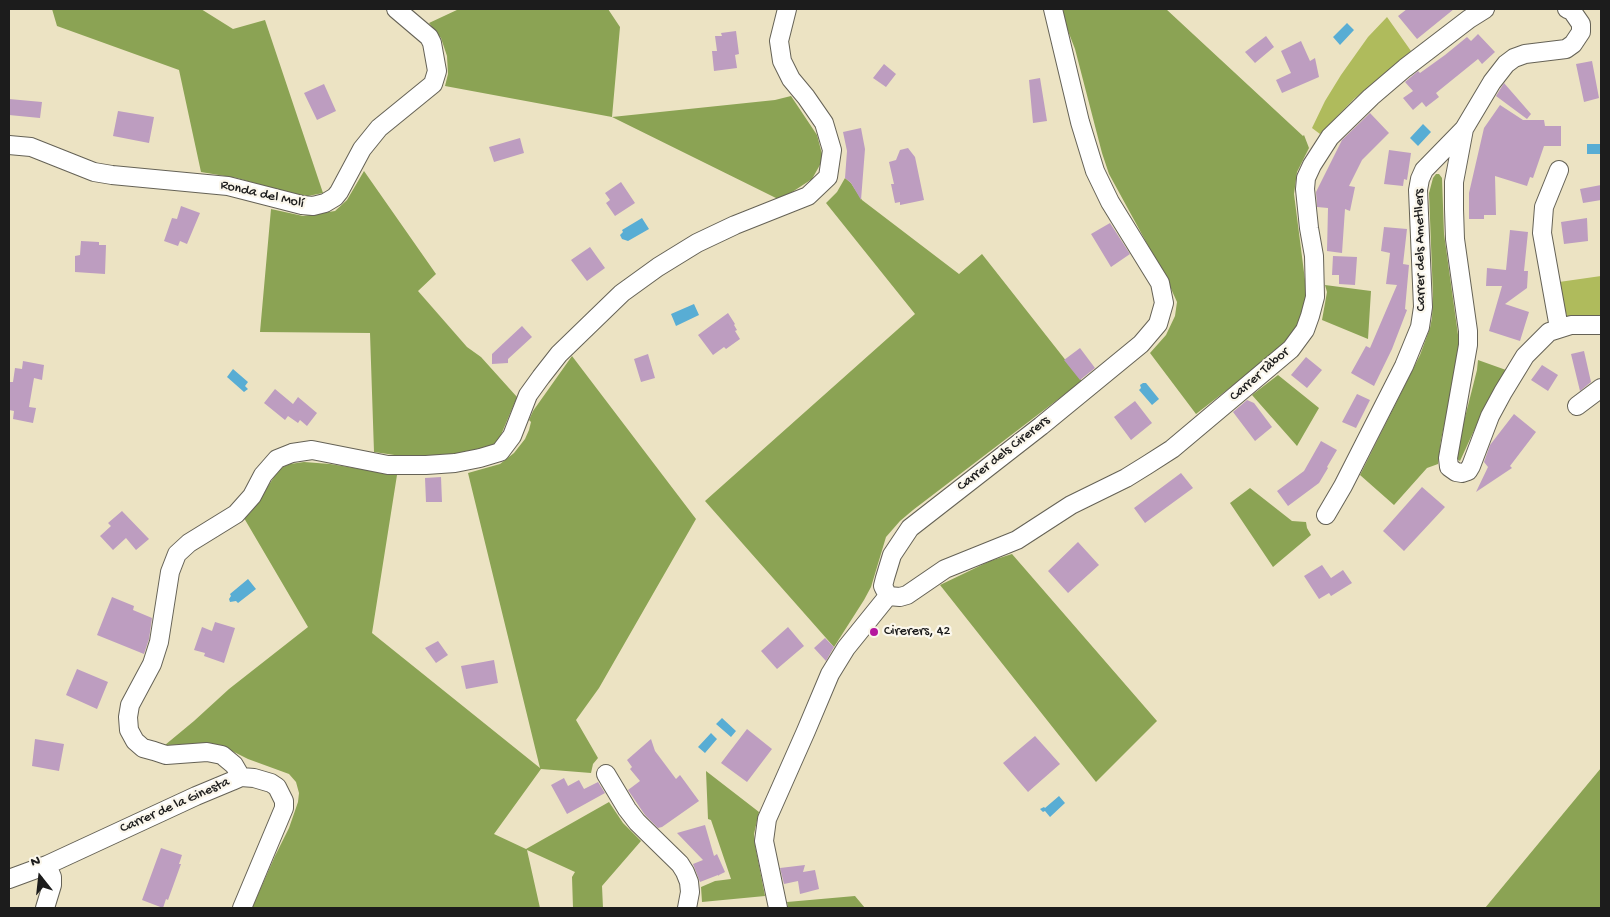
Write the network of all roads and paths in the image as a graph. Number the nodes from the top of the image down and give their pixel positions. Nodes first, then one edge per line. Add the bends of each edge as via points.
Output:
1 (396, 9) edge
2 (787, 9) edge
3 (1053, 9) edge
4 (1485, 9) edge
5 (1567, 9) edge
6 (1464, 129) junction
7 (9, 145) edge
8 (1559, 170) dead end
9 (1601, 325) edge
10 (1559, 328) junction
11 (1601, 388) edge
12 (1577, 406) dead end
13 (1326, 516) dead end
14 (888, 596) junction
15 (606, 774) dead end
16 (241, 777) junction
17 (47, 865) junction
18 (9, 879) edge
19 (45, 908) edge
20 (242, 908) edge
21 (687, 908) edge
22 (778, 908) edge

1 - 7 street, Ronda del Molí via 432,43 437,71 433,84 379,128 362,149 339,192 324,203 302,206 228,186 127,178 94,172 31,147
2 - 16 street via 779,41 782,61 824,124 832,150 828,177 808,196 697,243 622,293 559,354 541,377 528,395 512,436 500,452 455,463 426,465 388,465 312,450 292,453 277,460 263,475 252,496 236,514 176,554 159,642 152,664 130,705 129,730 135,741 154,752 222,755 234,765
3 - 14 street, Carrer dels Cirerers via 1095,171 1110,202 1160,283 1164,303 1158,324 1141,344 910,528 892,555 883,586
4 - 14 street, Carrer Tàbor via 1371,97 1330,137 1312,164 1305,189 1314,256 1315,297 1305,330 1291,349 1177,444 1126,478 1071,505 1017,540 945,568 907,595
5 - 6 street via 1581,24 1581,32 1573,44 1525,54 1506,64
6 - 10 street via 1454,182 1454,209 1468,345 1448,458 1452,470 1468,471 1490,416 1513,374 1536,344
6 - 13 street, Carrer dels Ametllers via 1424,170 1420,179 1424,307 1418,332 1404,366
8 - 10 street via 1544,207 1542,233
9 - 10 street
11 - 12 street
14 - 22 street via 846,648 830,674 767,819 764,841
15 - 21 street via 637,822 685,872 690,892
16 - 17 street, Carrer de la Ginesta
16 - 20 street, Carrer de la Ginesta via 272,782 281,793 284,808
17 - 18 street, Carrer de la Ginesta
17 - 19 street via 52,885

